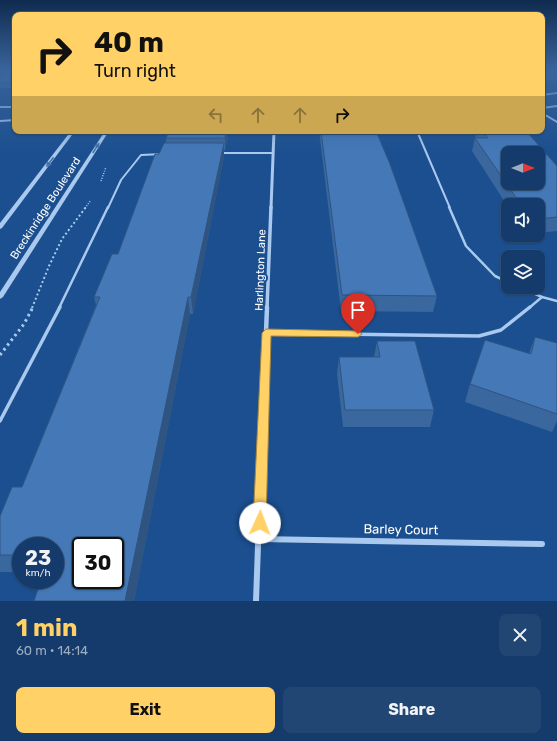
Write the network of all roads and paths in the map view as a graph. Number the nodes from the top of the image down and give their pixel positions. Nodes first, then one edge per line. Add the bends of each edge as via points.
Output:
1 (557, 106) edge
2 (0, 107) edge
3 (12, 107) edge
4 (545, 108) edge
5 (545, 114) edge
6 (0, 120) edge
7 (12, 120) edge
8 (557, 122) edge
9 (71, 134) edge
10 (105, 134) edge
11 (274, 134) edge
12 (418, 134) edge
13 (218, 153) edge
14 (273, 153) junction
15 (167, 154) edge
16 (106, 166) dead end
17 (99, 187) dead end
18 (92, 198) dead end
19 (0, 227) edge
20 (501, 279) edge
21 (535, 294) edge
22 (0, 297) edge
23 (542, 297) junction
24 (557, 301) edge
25 (266, 333) junction
26 (0, 355) edge
27 (0, 421) edge
28 (259, 539) junction
29 (542, 544) dead end
30 (256, 601) edge

1 - 4 street
2 - 3 street
5 - 8 street
6 - 7 street
9 -> 19 street, Breckinridge Boulevard
22 -> 10 street, Breckinridge Boulevard
11 - 14 street, Harlington Lane
12 - 20 lane via 466,246 495,276
13 - 14 lane
14 - 25 street, Harlington Lane
15 - 27 lane via 141,155 122,180
16 - 17 path
18 - 26 path via 62,239 24,324
21 - 23 lane
23 - 24 lane
23 - 25 lane via 502,330 479,336
25 - 28 street, Harlington Lane
28 - 29 street, Barley Court
28 - 30 street, Harlington Lane

